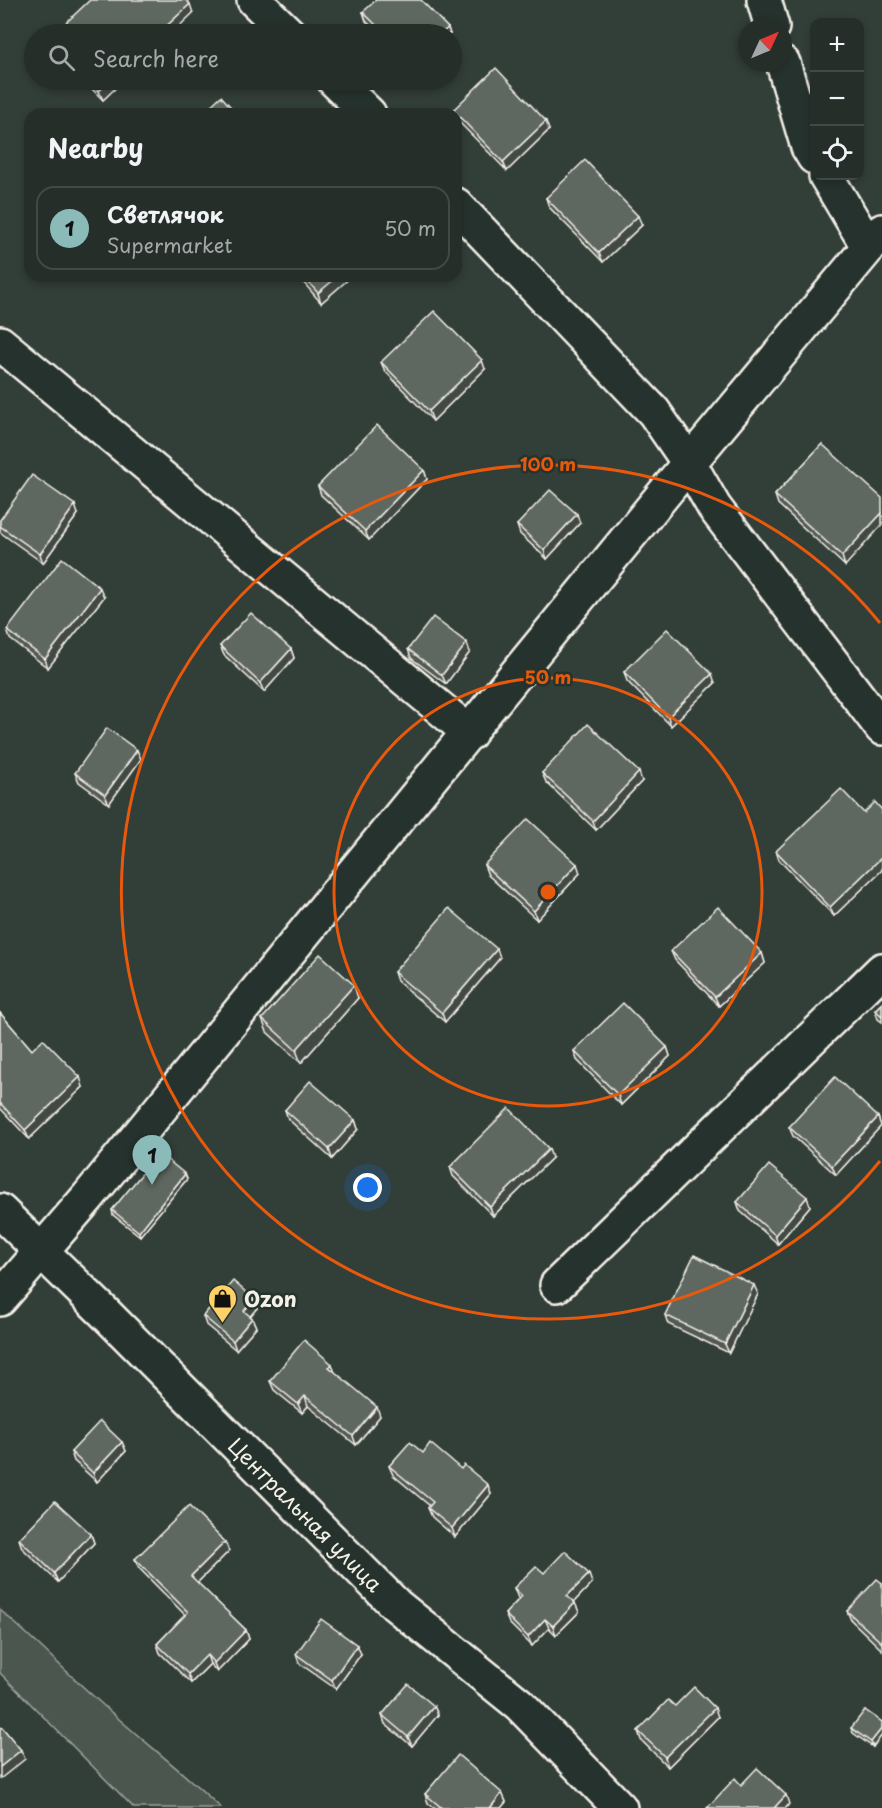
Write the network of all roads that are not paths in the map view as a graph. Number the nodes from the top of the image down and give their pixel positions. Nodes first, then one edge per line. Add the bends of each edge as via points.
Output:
1 (254, 0) edge
2 (764, 0) edge
3 (769, 18) edge
4 (279, 24) edge
5 (786, 72) edge
6 (344, 90) edge
7 (363, 108) edge
8 (810, 150) edge
9 (829, 180) edge
10 (462, 211) edge
11 (875, 239) edge
12 (0, 343) edge
13 (689, 463) junction
14 (882, 728) edge
15 (470, 733) junction
16 (882, 969) edge
17 (0, 1211) edge
18 (41, 1252) junction
19 (557, 1285) dead end
20 (0, 1299) edge
21 (621, 1808) edge

1 - 4 street
2 - 3 street
5 - 8 street
6 - 7 street
9 - 11 street
10 - 13 street via 654,412
11 - 13 street
12 - 15 street
13 - 14 street via 714,507
13 - 15 street
15 - 18 street
16 - 19 street
17 - 18 street, Центральная улица
18 - 20 street
18 - 21 street, Центральная улица via 396,1605 520,1705

